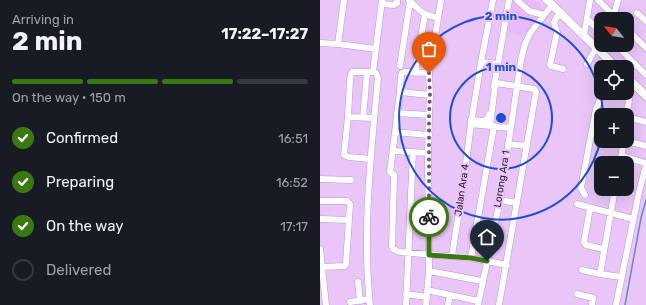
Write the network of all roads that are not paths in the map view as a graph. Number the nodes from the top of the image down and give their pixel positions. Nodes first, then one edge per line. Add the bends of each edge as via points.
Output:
1 (344, 0) edge
2 (397, 0) edge
3 (441, 0) edge
4 (493, 0) edge
5 (509, 0) edge
6 (517, 0) edge
7 (590, 0) edge
8 (598, 0) edge
9 (618, 0) edge
10 (410, 1) edge
11 (382, 2) edge
12 (549, 2) edge
13 (560, 13) junction
14 (637, 13) dead end
15 (425, 14) junction
16 (544, 15) junction
17 (438, 18) junction
18 (587, 19) junction
19 (646, 21) edge
20 (594, 26) edge
21 (584, 36) junction
22 (634, 36) edge
23 (320, 43) edge
24 (338, 44) junction
25 (594, 46) edge
26 (646, 48) edge
27 (376, 49) junction
28 (594, 52) edge
29 (600, 52) edge
30 (622, 52) dead end
31 (609, 60) edge
32 (481, 62) junction
33 (497, 64) junction
34 (587, 64) dead end
35 (400, 66) dead end
36 (563, 69) dead end
37 (370, 72) junction
38 (415, 73) junction
39 (429, 73) junction
40 (646, 74) edge
41 (516, 86) junction
42 (636, 86) edge
43 (400, 92) junction
44 (430, 95) junction
45 (646, 96) edge
46 (600, 100) edge
47 (397, 113) junction
48 (429, 115) junction
49 (348, 117) junction
50 (363, 118) junction
51 (374, 118) junction
52 (634, 119) edge
53 (471, 122) junction
54 (646, 122) edge
55 (492, 126) junction
56 (510, 128) junction
57 (395, 132) junction
58 (429, 135) junction
59 (634, 143) edge
60 (508, 144) junction
61 (527, 146) junction
62 (646, 146) edge
63 (624, 148) edge
64 (393, 151) junction
65 (413, 152) junction
66 (428, 153) junction
67 (621, 156) edge
68 (371, 159) junction
69 (634, 160) edge
70 (646, 164) edge
71 (320, 179) edge
72 (351, 180) dead end
73 (584, 195) dead end
74 (614, 196) edge
75 (320, 200) edge
76 (500, 200) junction
77 (517, 203) junction
78 (577, 204) dead end
79 (590, 208) junction
80 (611, 213) junction
81 (320, 219) edge
82 (633, 219) junction
83 (349, 220) junction
84 (320, 249) edge
85 (604, 249) junction
86 (409, 253) junction
87 (429, 255) junction
88 (452, 256) junction
89 (471, 258) junction
90 (487, 261) junction
91 (506, 265) junction
92 (322, 267) junction
93 (582, 270) dead end
94 (429, 271) junction
95 (600, 274) junction
96 (621, 278) junction
97 (482, 281) junction
98 (358, 282) dead end
99 (427, 293) junction
100 (406, 294) junction
101 (577, 294) dead end
102 (450, 295) junction
103 (360, 301) junction
104 (350, 302) dead end
105 (369, 302) edge
106 (478, 303) edge
107 (326, 305) edge
108 (406, 305) edge
109 (426, 305) edge
110 (448, 305) edge
111 (500, 305) edge
112 (592, 305) edge
113 (616, 305) edge

1 - 24 street
2 - 11 street via 394,5
3 - 17 street
4 - 32 street, Jalan Ara 4
5 - 33 street
6 - 16 street via 529,11
7 - 18 street
8 - 9 street via 613,14
10 - 15 street
10 - 35 street
11 - 27 street
12 - 13 main road
12 - 16 street, Lorong Ara 1
13 - 21 main road
13 - 36 street via 554,20 557,34 550,65
14 - 19 street
15 - 17 street
15 - 38 street
16 - 41 street, Lorong Ara 1 via 525,44
17 - 39 street
18 - 20 street
18 - 21 street
21 - 25 main road
22 - 26 street
23 - 24 street
24 - 27 street
27 - 37 street
28 - 34 street
29 - 31 main road
30 - 40 street
32 - 33 street
32 - 53 street, Jalan Ara 4
33 - 53 street via 488,118 484,121
37 - 49 street via 350,74
37 - 50 street
37 - 51 street via 376,73 378,78
38 - 39 street
38 - 43 street via 401,74
39 - 44 street
41 - 55 street via 496,84
41 - 56 street, Lorong Ara 1
41 - 61 street via 534,89 536,92
42 - 45 main road
43 - 44 street
43 - 47 street
44 - 48 street
46 - 73 street via 581,188
47 - 48 street
47 - 57 street
48 - 58 street
49 - 50 street
49 - 68 street via 344,155
50 - 51 street
51 - 68 street
52 - 54 street
53 - 55 street
53 - 88 street, Jalan Ara 4
55 - 56 street
55 - 89 street
56 - 60 street, Lorong Ara 1
57 - 58 street
57 - 64 street
58 - 66 street
59 - 62 street
60 - 61 street
60 - 76 street, Lorong Ara 1
61 - 77 street
63 - 67 street
64 - 65 street
64 - 86 street via 390,172 394,175 392,246 396,251
65 - 66 street
65 - 86 street
66 - 87 street
68 - 105 street via 367,225
69 - 70 street
70 - 82 street
71 - 72 street
74 - 80 street
75 - 83 street via 348,202
76 - 77 street
76 - 90 street, Lorong Ara 1
77 - 91 street
78 - 79 street
79 - 80 street
79 - 85 street via 584,242
80 - 82 street
80 - 85 street
81 - 83 street
82 - 96 street
83 - 92 street via 345,266
84 - 92 street
85 - 95 street
86 - 87 street
86 - 100 street
87 - 88 street
87 - 94 street
88 - 89 street
89 - 90 street
90 - 91 street
90 - 97 street, Lorong Ara 1
91 - 111 street
92 - 107 street
93 - 95 street
94 - 97 street
94 - 99 street
95 - 96 street
96 - 113 street
97 - 106 street, Lorong Ara 1
98 - 103 street
99 - 100 street
99 - 102 street
99 - 109 street
100 - 108 street
101 - 112 street via 592,298
102 - 106 street
102 - 110 street
103 - 104 street
103 - 105 street

